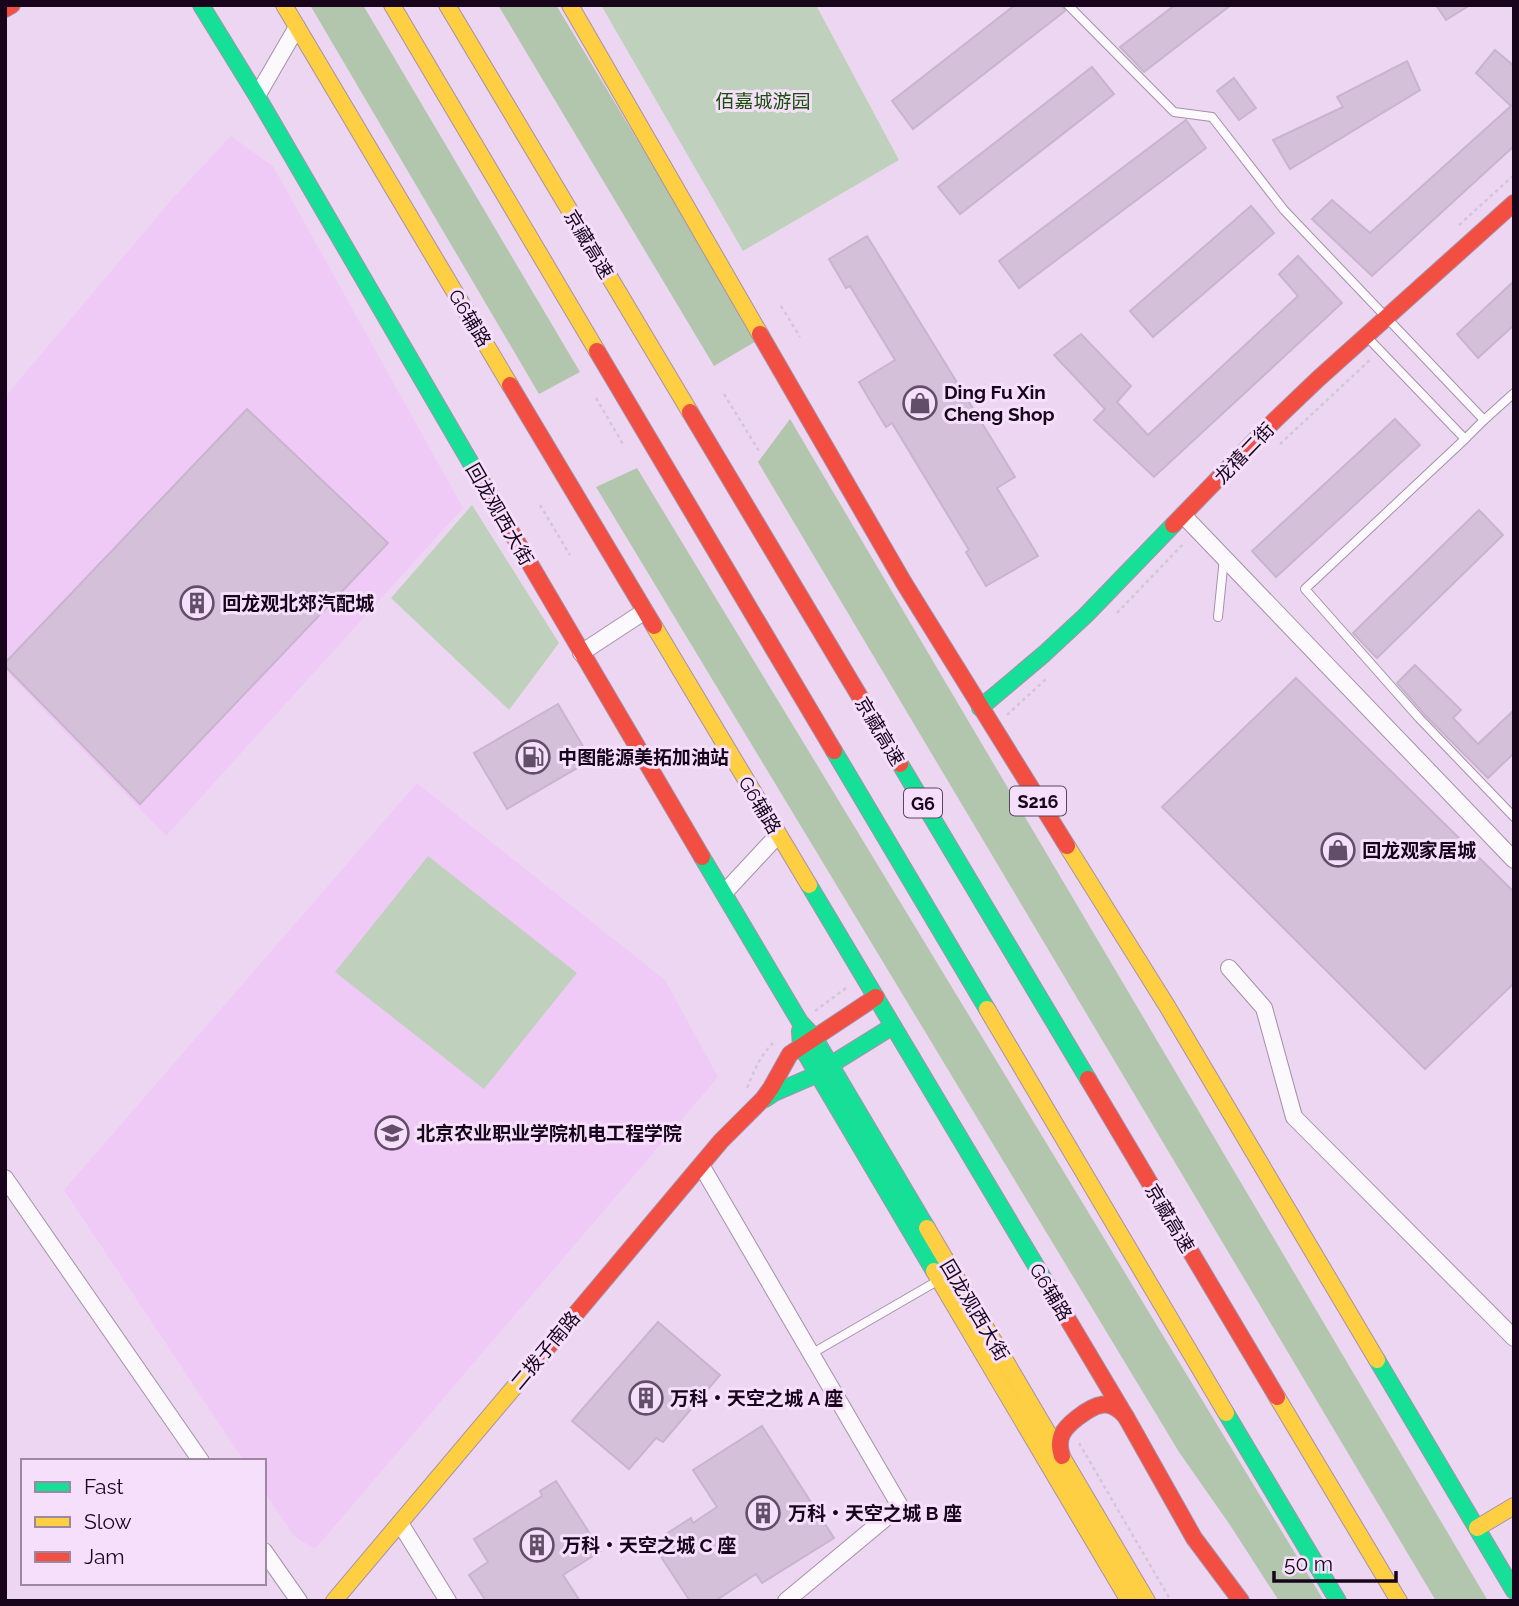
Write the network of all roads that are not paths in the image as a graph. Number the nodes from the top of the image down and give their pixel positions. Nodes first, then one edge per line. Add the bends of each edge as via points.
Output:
1 (12, 5) edge
2 (201, 5) edge
3 (284, 5) edge
4 (391, 5) edge
5 (447, 5) edge
6 (570, 5) edge
7 (1068, 5) edge
8 (5, 9) edge
9 (297, 27) junction
10 (257, 96) junction
11 (1514, 203) edge
12 (1387, 317) junction
13 (1366, 336) junction
14 (1514, 393) edge
15 (1484, 420) junction
16 (1465, 439) junction
17 (1183, 516) junction
18 (1224, 558) junction
19 (645, 611) junction
20 (1218, 617) dead end
21 (581, 653) junction
22 (980, 708) junction
23 (1514, 817) edge
24 (778, 835) junction
25 (1514, 860) edge
26 (724, 893) junction
27 (1229, 968) dead end
28 (876, 997) junction
29 (892, 1026) junction
30 (807, 1042) junction
31 (824, 1069) junction
32 (760, 1103) junction
33 (701, 1165) junction
34 (5, 1178) edge
35 (939, 1280) junction
36 (1514, 1338) edge
37 (811, 1354) junction
38 (1126, 1417) junction
39 (1063, 1458) junction
40 (200, 1459) edge
41 (1514, 1506) edge
42 (400, 1522) junction
43 (1478, 1528) junction
44 (266, 1554) edge
45 (1514, 1591) edge
46 (299, 1601) edge
47 (334, 1601) edge
48 (448, 1601) edge
49 (786, 1601) edge
50 (1129, 1601) edge
51 (1147, 1601) edge
52 (1241, 1601) edge
53 (1338, 1601) edge
54 (1399, 1601) edge

1 - 8 main road
2 - 10 main road, 回龙观西大街
3 - 9 main road, G6辅路
4 - 53 main road, G6
5 - 54 main road, 京藏高速 / G6
6 - 22 main road, S216
7 - 12 lane via 1174,112 1212,117 1284,210
9 - 10 street
9 - 19 main road, G6辅路
10 - 21 main road, 回龙观西大街
11 - 12 main road, 龙禧二街
12 - 13 main road, 龙禧二街
12 - 15 lane
13 - 16 lane
13 - 17 main road, 龙禧二街 via 1274,421
14 - 15 lane
15 - 16 lane
16 - 23 lane via 1305,589
17 - 18 street
17 - 22 main road, 龙禧二街 via 1086,615
18 - 20 lane
18 - 25 street
19 - 21 street
19 - 24 main road, G6辅路
21 - 26 main road, 回龙观西大街
22 - 43 main road, S216 via 1167,1006
24 - 26 street
24 - 28 main road, G6辅路
26 - 30 main road, 回龙观西大街 via 800,1022
27 - 36 street via 1264,1008 1294,1117
28 - 29 main road, G6辅路
28 - 30 main road, 二拨子南路
29 - 31 main road, 二拨子南路
29 - 38 main road, G6辅路
30 - 31 main road, 回龙观西大街
30 - 32 main road, 二拨子南路 via 787,1058
31 - 32 main road, 二拨子南路
31 - 35 main road, 回龙观西大街
31 - 39 main road, 回龙观西大街
32 - 33 main road, 二拨子南路
33 - 37 street
33 - 42 main road, 二拨子南路
34 - 40 street
35 - 37 lane
35 - 50 main road, 回龙观西大街
37 - 49 street via 900,1506
38 - 39 main road via 1109,1405 1086,1410 1063,1430 1059,1445
38 - 52 main road, G6辅路 via 1194,1538
39 - 51 main road, 回龙观西大街
41 - 43 main road
42 - 47 main road, 二拨子南路
42 - 48 street
43 - 45 main road, S216
44 - 46 street

